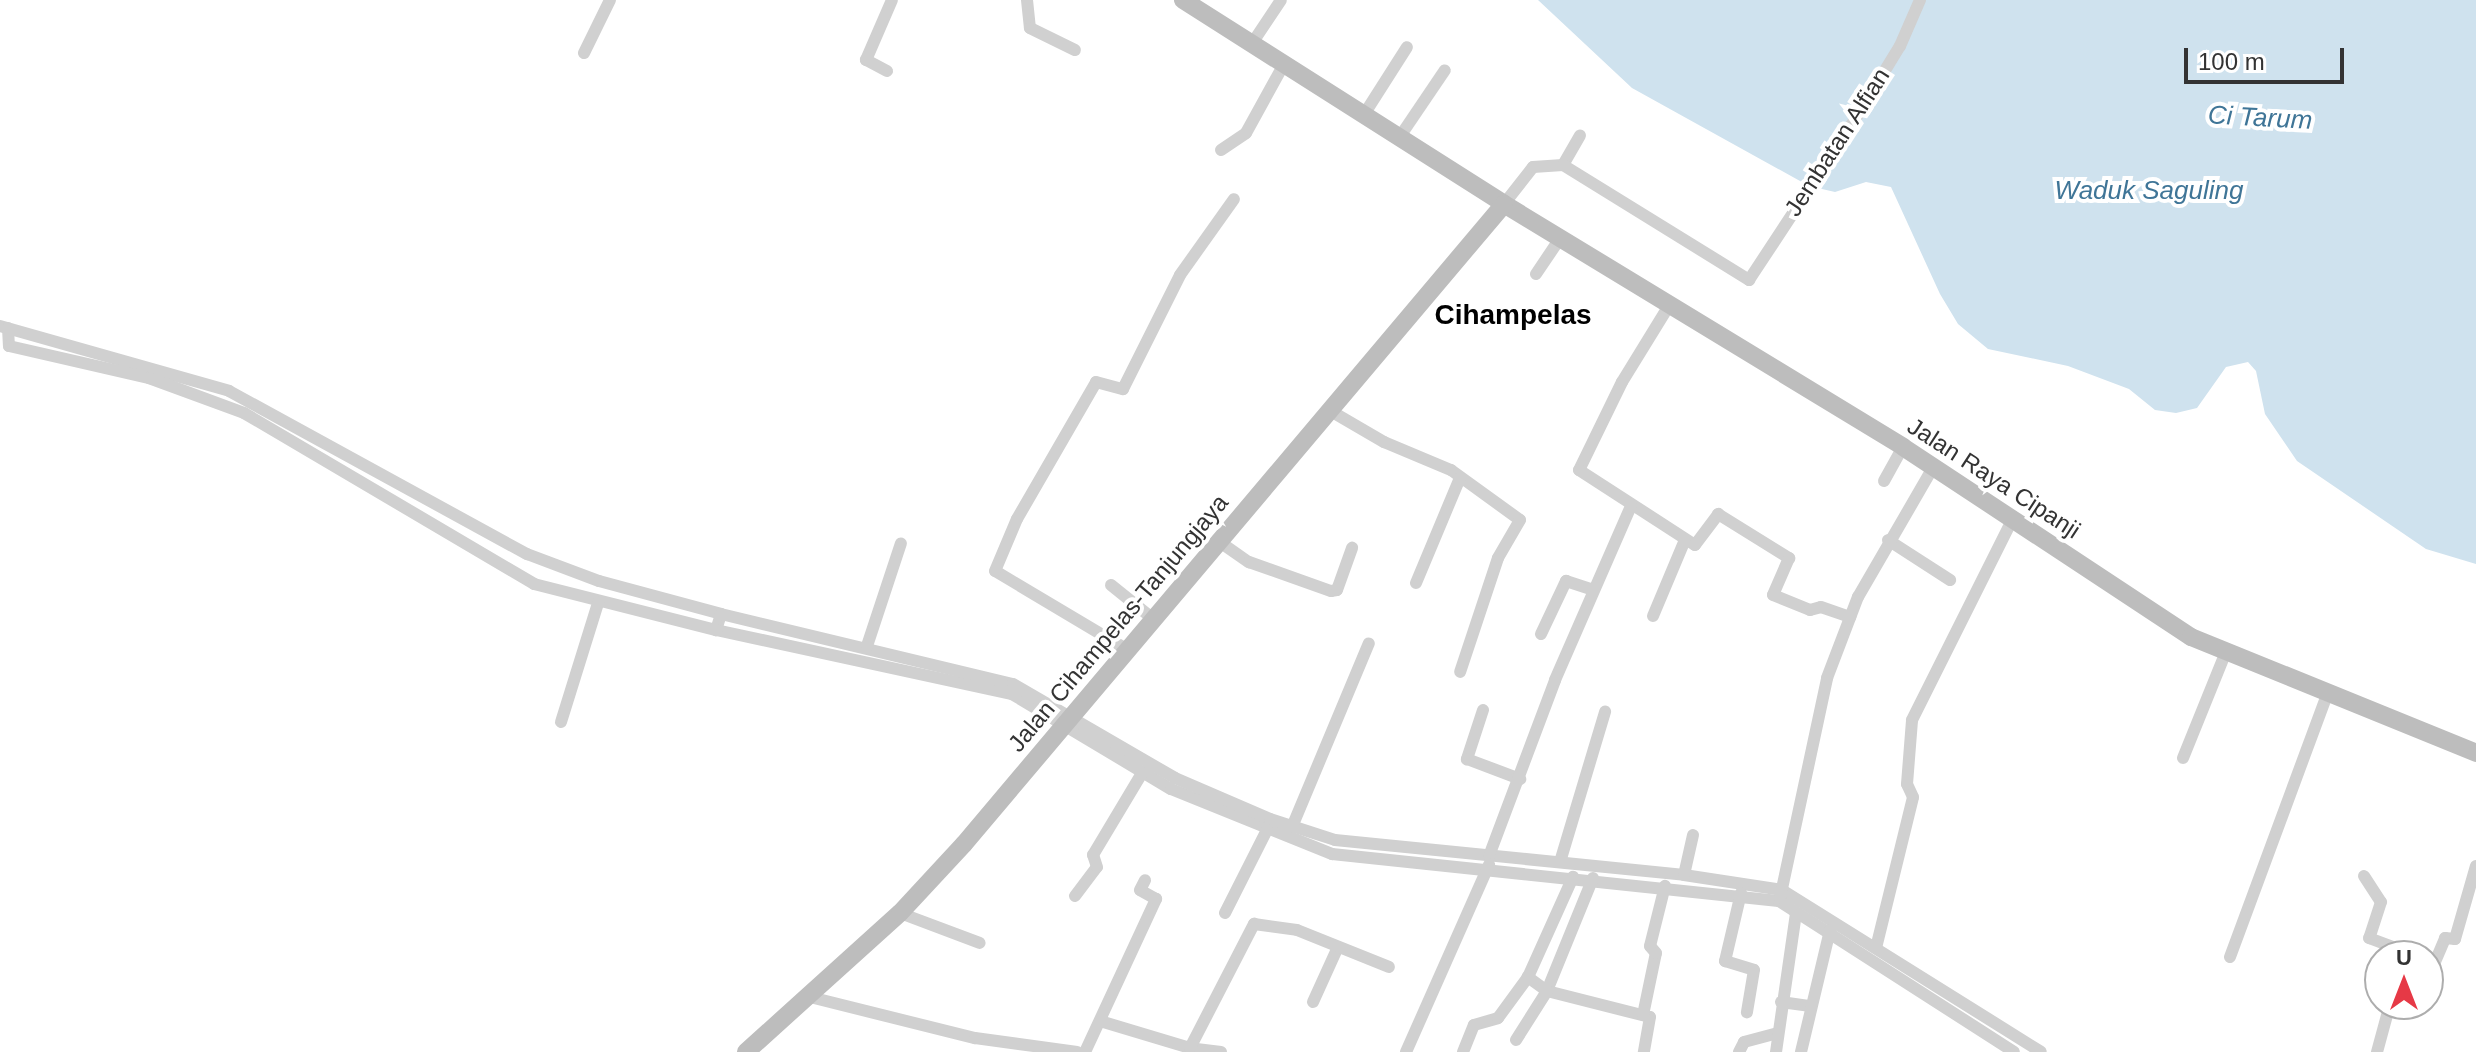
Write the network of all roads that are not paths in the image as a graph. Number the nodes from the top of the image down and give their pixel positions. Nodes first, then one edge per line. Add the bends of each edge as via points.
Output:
1 (610, 0) edge
2 (892, 0) edge
3 (1027, 0) edge
4 (1183, 0) edge
5 (1281, 0) edge
6 (1920, 0) edge
7 (1253, 42) junction
8 (1407, 47) dead end
9 (1075, 50) dead end
10 (584, 53) dead end
11 (1285, 62) junction
12 (1445, 70) dead end
13 (887, 71) dead end
14 (1365, 113) junction
15 (1401, 135) junction
16 (1580, 136) dead end
17 (1221, 150) dead end
18 (1563, 165) junction
19 (1234, 199) dead end
20 (1504, 204) junction
21 (1561, 237) junction
22 (1536, 274) dead end
23 (1670, 304) junction
24 (6, 333) edge
25 (1329, 410) junction
26 (1903, 447) junction
27 (1934, 466) junction
28 (1460, 478) junction
29 (1884, 481) dead end
30 (1631, 506) junction
31 (2013, 518) junction
32 (1217, 540) junction
33 (1685, 540) junction
34 (1888, 540) junction
35 (901, 543) dead end
36 (1352, 548) dead end
37 (1950, 580) dead end
38 (1416, 583) dead end
39 (1111, 585) dead end
40 (1594, 590) junction
41 (598, 603) junction
42 (1653, 616) dead end
43 (1850, 617) junction
44 (1152, 618) junction
45 (719, 622) junction
46 (1541, 634) dead end
47 (1369, 643) dead end
48 (821, 645) junction
49 (867, 646) junction
50 (1126, 649) junction
51 (2225, 654) junction
52 (1460, 672) dead end
53 (2327, 695) junction
54 (1483, 710) dead end
55 (1605, 712) dead end
56 (561, 722) dead end
57 (1068, 722) junction
58 (2476, 753) edge
59 (2183, 758) dead end
60 (1142, 773) junction
61 (1520, 779) junction
62 (1206, 800) junction
63 (1292, 827) junction
64 (1267, 830) junction
65 (1693, 835) dead end
66 (1334, 847) junction
67 (1490, 862) junction
68 (1560, 862) junction
69 (2476, 866) edge
70 (1684, 875) junction
71 (2364, 876) dead end
72 (1573, 877) junction
73 (1593, 878) junction
74 (1145, 880) dead end
75 (1665, 886) junction
76 (1741, 893) junction
77 (1780, 895) junction
78 (1075, 896) dead end
79 (900, 913) junction
80 (1225, 913) dead end
81 (1796, 913) junction
82 (1835, 920) junction
83 (1827, 935) junction
84 (2374, 940) edge
85 (2444, 940) edge
86 (980, 943) dead end
87 (1338, 947) junction
88 (1876, 948) junction
89 (2230, 957) dead end
90 (1389, 967) dead end
91 (1528, 977) junction
92 (1547, 991) junction
93 (810, 997) junction
94 (1313, 1002) dead end
95 (1781, 1002) junction
96 (1809, 1006) junction
97 (1747, 1012) dead end
98 (1643, 1015) junction
99 (2386, 1020) edge
100 (1100, 1021) junction
101 (1778, 1033) junction
102 (1516, 1040) dead end
103 (990, 1046) edge
104 (1190, 1048) junction
105 (746, 1052) edge
106 (1077, 1052) edge
107 (1085, 1052) edge
108 (1221, 1052) edge
109 (1406, 1052) edge
110 (1463, 1052) edge
111 (1644, 1052) edge
112 (1739, 1052) edge
113 (1776, 1052) edge
114 (1801, 1052) edge
115 (2014, 1052) edge
116 (2041, 1052) edge
117 (2377, 1052) edge

1 - 10 street
2 - 13 street via 866,60
3 - 9 street via 1030,28
4 - 7 main road, Jalan Raya Cipanji
5 - 7 street
6 - 18 street, Jembatan Alfian via 1900,46 1749,279
7 - 11 main road, Jalan Raya Cipanji
8 - 14 street
11 - 14 main road, Jalan Raya Cipanji
11 - 17 street via 1246,133
12 - 15 street
14 - 15 main road, Jalan Raya Cipanji
15 - 20 main road, Jalan Raya Cipanji
16 - 18 street
18 - 20 street via 1533,167
19 - 50 street via 1180,275 1123,389 1096,382 1017,519 995,571
20 - 21 main road, Jalan Raya Cipanji
20 - 25 main road, Jalan Cihampelas-Tanjungjaya
21 - 22 street
21 - 23 main road, Jalan Raya Cipanji
23 - 26 main road, Jalan Raya Cipanji
23 - 30 street via 1578,466
24 - 41 street via 244,413 504,571
24 - 45 street via 229,391 527,554
25 - 28 street
25 - 32 main road, Jalan Cihampelas-Tanjungjaya
26 - 27 main road, Jalan Raya Cipanji
26 - 29 street
27 - 31 main road, Jalan Raya Cipanji
27 - 34 street
28 - 38 street
28 - 52 street via 1520,520 1498,558
30 - 33 street
30 - 40 street
31 - 51 main road, Jalan Raya Cipanji via 2166,622
31 - 88 street via 1912,720 1907,784 1913,797
32 - 36 street via 1249,562 1331,591 1337,590
32 - 44 main road, Jalan Cihampelas-Tanjungjaya
33 - 42 street
33 - 43 street via 1697,545 1718,514 1789,558 1773,595 1810,610 1821,607
34 - 37 street
34 - 43 street
35 - 49 street
39 - 44 street
40 - 46 street via 1566,581
40 - 61 street
41 - 45 street
41 - 56 street
43 - 77 street via 1827,678
44 - 50 main road, Jalan Cihampelas-Tanjungjaya
45 - 48 street
47 - 63 street
48 - 49 street
48 - 57 street via 1002,690
49 - 57 street via 1013,684
50 - 57 main road, Jalan Cihampelas-Tanjungjaya
51 - 53 main road, Jalan Raya Cipanji
51 - 59 street
53 - 58 main road, Jalan Raya Cipanji
53 - 89 street
54 - 61 street via 1467,759
55 - 68 street
57 - 60 street
57 - 62 street
57 - 79 main road, Jalan Cihampelas-Tanjungjaya
60 - 62 street
60 - 78 street via 1093,855 1097,867
61 - 67 street
62 - 63 street
62 - 64 street
63 - 66 street
64 - 66 street
64 - 80 street
65 - 70 street
66 - 67 street
67 - 68 street
67 - 72 street
67 - 109 street
68 - 70 street
69 - 85 street via 2455,939
70 - 77 street
71 - 84 street via 2381,902 2369,938
72 - 73 street
72 - 91 street
73 - 75 street
73 - 92 street
74 - 100 street via 1140,890 1156,899
75 - 76 street
75 - 98 street via 1650,946 1656,953
76 - 77 street
76 - 97 street via 1725,961 1754,970
77 - 81 street
77 - 82 street
79 - 86 street
79 - 93 main road, Jalan Cihampelas-Tanjungjaya
81 - 83 street
81 - 95 street
82 - 83 street
82 - 88 street
83 - 96 street
83 - 115 street
87 - 90 street
87 - 94 street
87 - 104 street via 1283,926 1254,924
88 - 116 street
91 - 92 street
91 - 110 street via 1498,1018 1474,1025
92 - 98 street
92 - 102 street
93 - 103 street
93 - 105 main road, Jalan Cihampelas-Tanjungjaya
95 - 96 street
95 - 101 street
96 - 114 street
98 - 111 street via 1653,1022
99 - 117 street
100 - 104 street
100 - 107 street
101 - 112 street via 1744,1042
101 - 113 street
103 - 106 street
104 - 108 street

